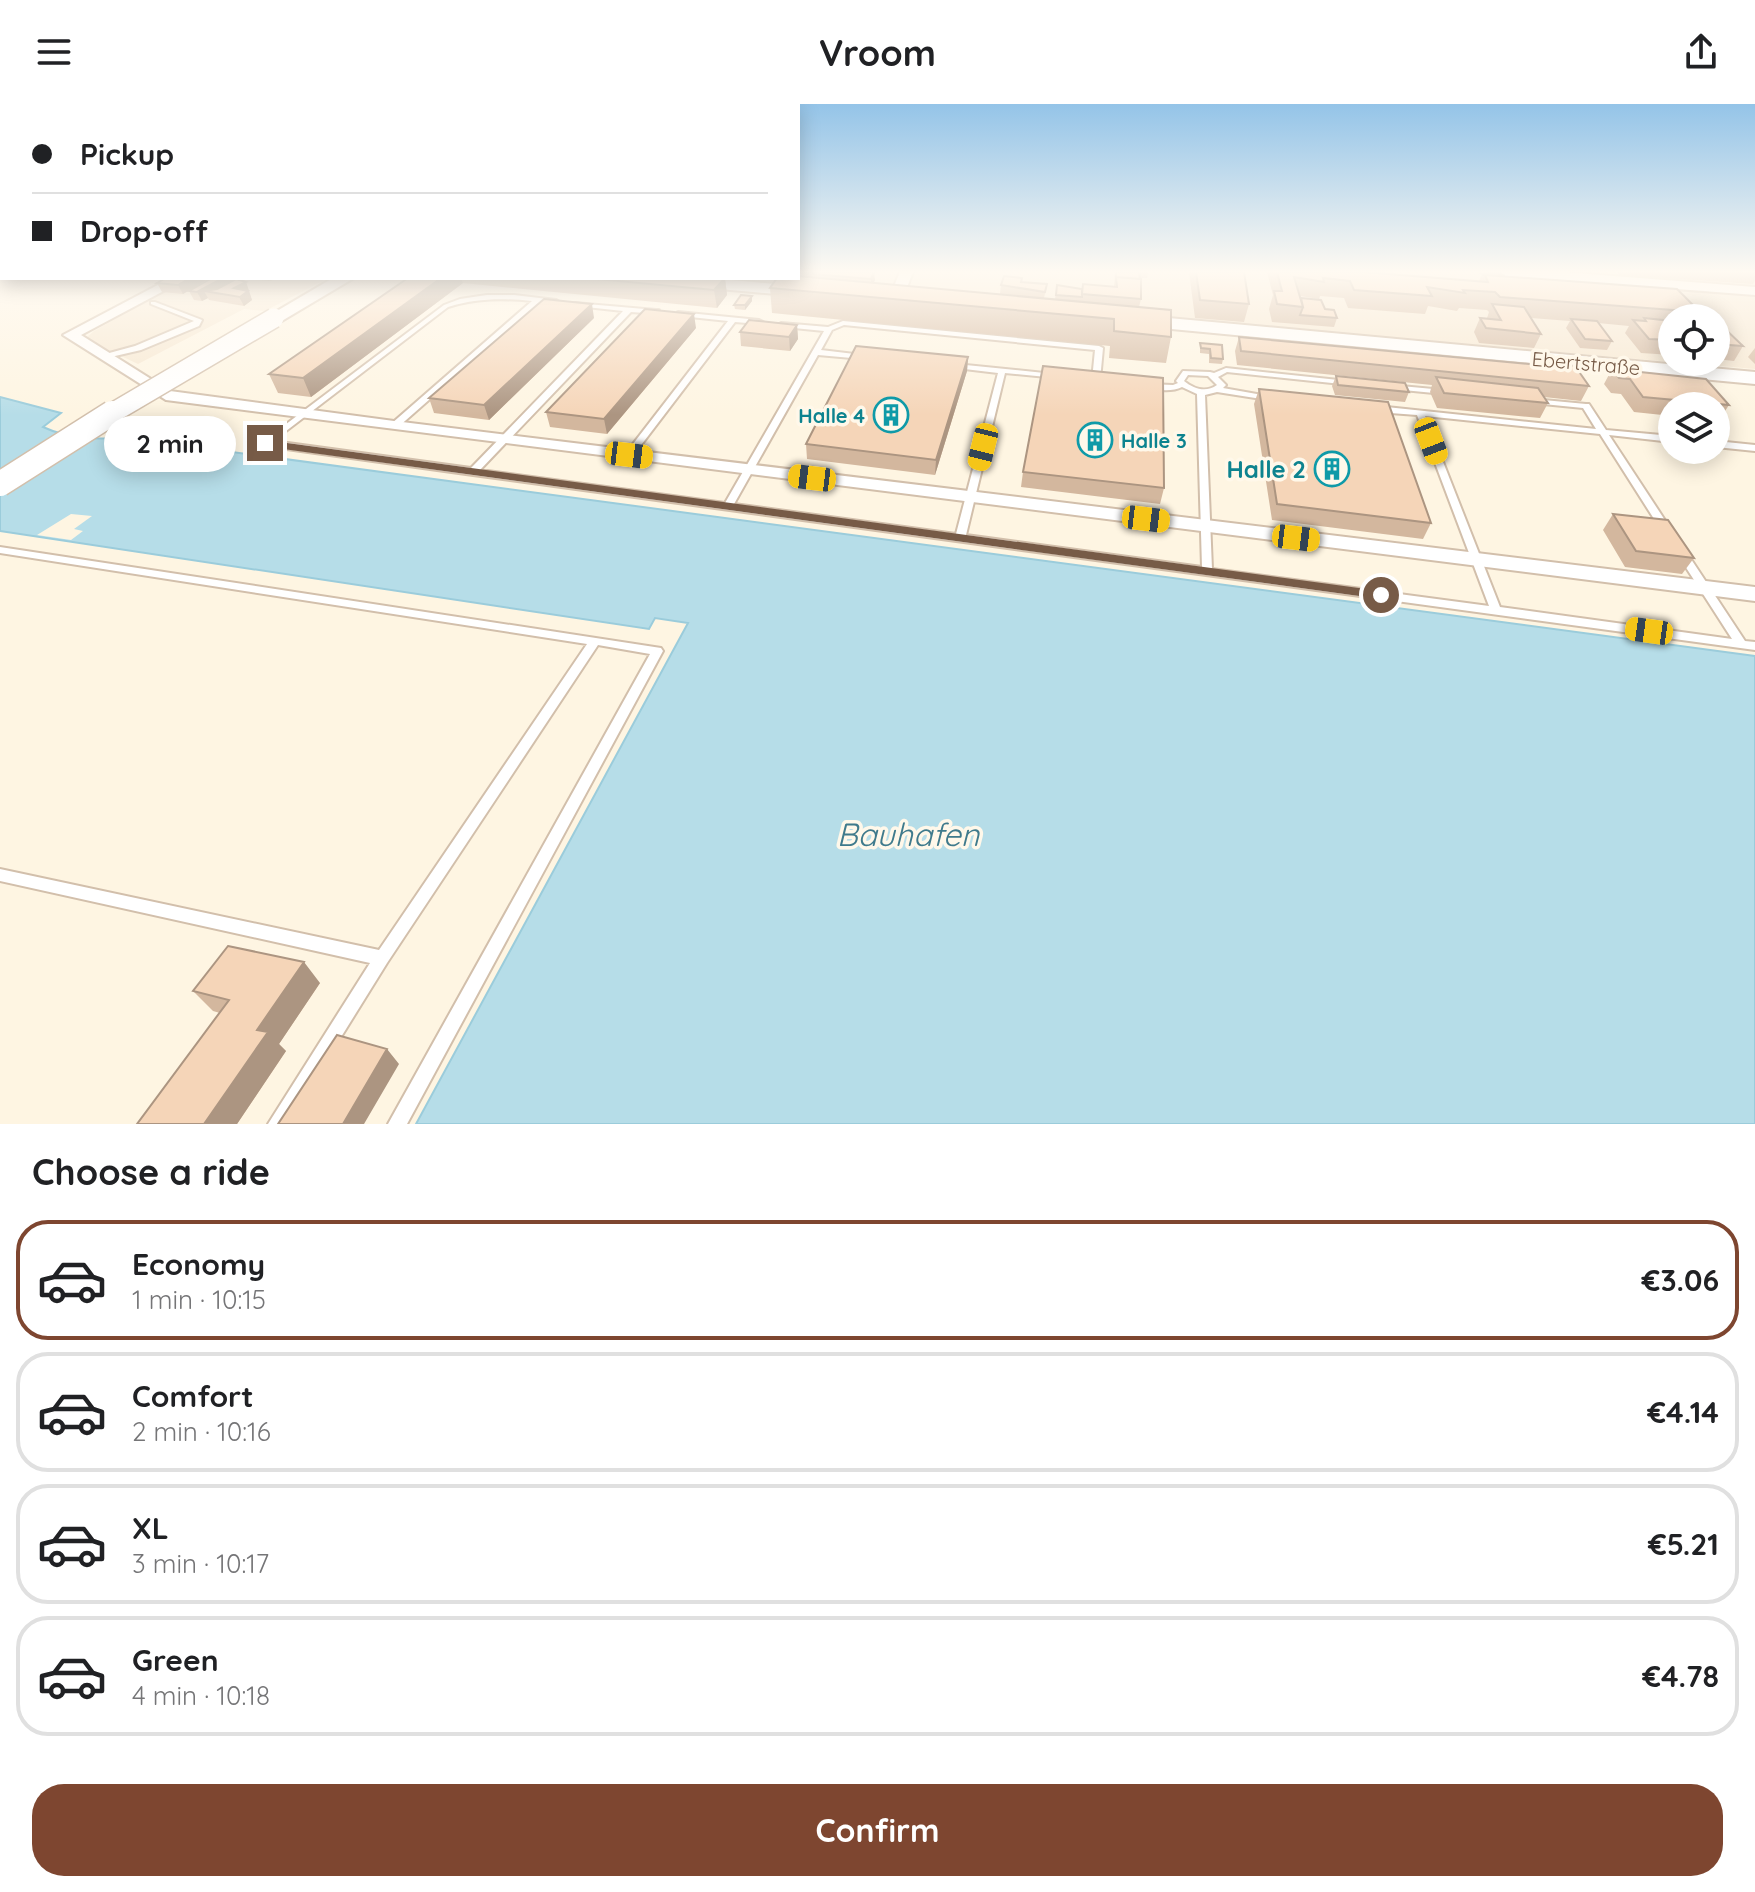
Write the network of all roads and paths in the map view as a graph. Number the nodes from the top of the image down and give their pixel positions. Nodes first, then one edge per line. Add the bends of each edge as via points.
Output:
1 (100, 320) edge
2 (197, 320) edge
3 (271, 320) edge
4 (428, 320) edge
5 (516, 320) edge
6 (619, 320) edge
7 (729, 320) edge
8 (733, 320) junction
9 (1121, 320) edge
10 (765, 323) edge
11 (781, 324) edge
12 (829, 329) junction
13 (816, 352) junction
14 (105, 357) junction
15 (878, 358) edge
16 (940, 364) edge
17 (1002, 371) junction
18 (1215, 376) junction
19 (1065, 377) edge
20 (1755, 378) edge
21 (1080, 379) edge
22 (1096, 380) junction
23 (1112, 382) edge
24 (1351, 383) edge
25 (1182, 384) junction
26 (1143, 385) edge
27 (1383, 386) edge
28 (1218, 390) junction
29 (1201, 392) junction
30 (1461, 394) edge
31 (1286, 400) edge
32 (1523, 400) edge
33 (1360, 407) edge
34 (1420, 413) junction
35 (303, 414) junction
36 (394, 426) junction
37 (1603, 432) junction
38 (1658, 438) edge
39 (504, 440) junction
40 (1730, 445) edge
41 (1755, 448) edge
42 (629, 455) junction
43 (749, 470) junction
44 (473, 472) junction
45 (0, 484) edge
46 (971, 498) junction
47 (728, 506) junction
48 (1205, 526) junction
49 (960, 538) junction
50 (0, 550) edge
51 (1477, 560) junction
52 (1207, 571) junction
53 (1705, 588) junction
54 (1755, 594) edge
55 (1496, 611) junction
56 (595, 641) junction
57 (1741, 644) junction
58 (1755, 646) edge
59 (0, 875) edge
60 (382, 958) junction
61 (277, 1124) edge
62 (397, 1124) edge

1 - 14 street via 70,335
2 - 14 lane via 159,341
3 - 45 street, bridge
4 - 35 lane
5 - 36 lane
6 - 39 lane
7 - 8 lane
8 - 10 lane
8 - 42 lane
9 - 20 street, Ebertstraße
11 - 12 lane
12 - 13 lane
12 - 22 lane via 843,323 1099,348
13 - 15 lane
13 - 43 lane
14 - 35 street via 166,395
16 - 17 lane
17 - 19 lane
17 - 46 lane
18 - 24 lane via 1226,370
18 - 25 lane via 1198,364 1182,375
18 - 28 lane via 1222,382
21 - 22 lane
22 - 23 lane
25 - 26 lane
25 - 29 lane
27 - 30 lane
28 - 29 lane
28 - 31 lane
29 - 48 lane
32 - 37 lane via 1586,406
33 - 34 lane
34 - 37 lane
34 - 51 lane
35 - 36 street
35 - 44 lane via 265,443
36 - 39 street
37 - 38 lane
37 - 53 lane
39 - 42 street
39 - 44 lane
40 - 41 lane
42 - 43 street
43 - 46 street
43 - 47 lane
44 - 47 lane
46 - 48 street
46 - 49 lane
47 - 49 lane
48 - 51 street
48 - 52 lane
49 - 52 lane
50 - 56 lane
51 - 53 street
51 - 55 lane
52 - 55 lane
53 - 54 street
53 - 57 lane
55 - 57 lane
56 - 60 lane
56 - 62 lane via 657,651
57 - 58 lane
59 - 60 lane
60 - 61 lane

